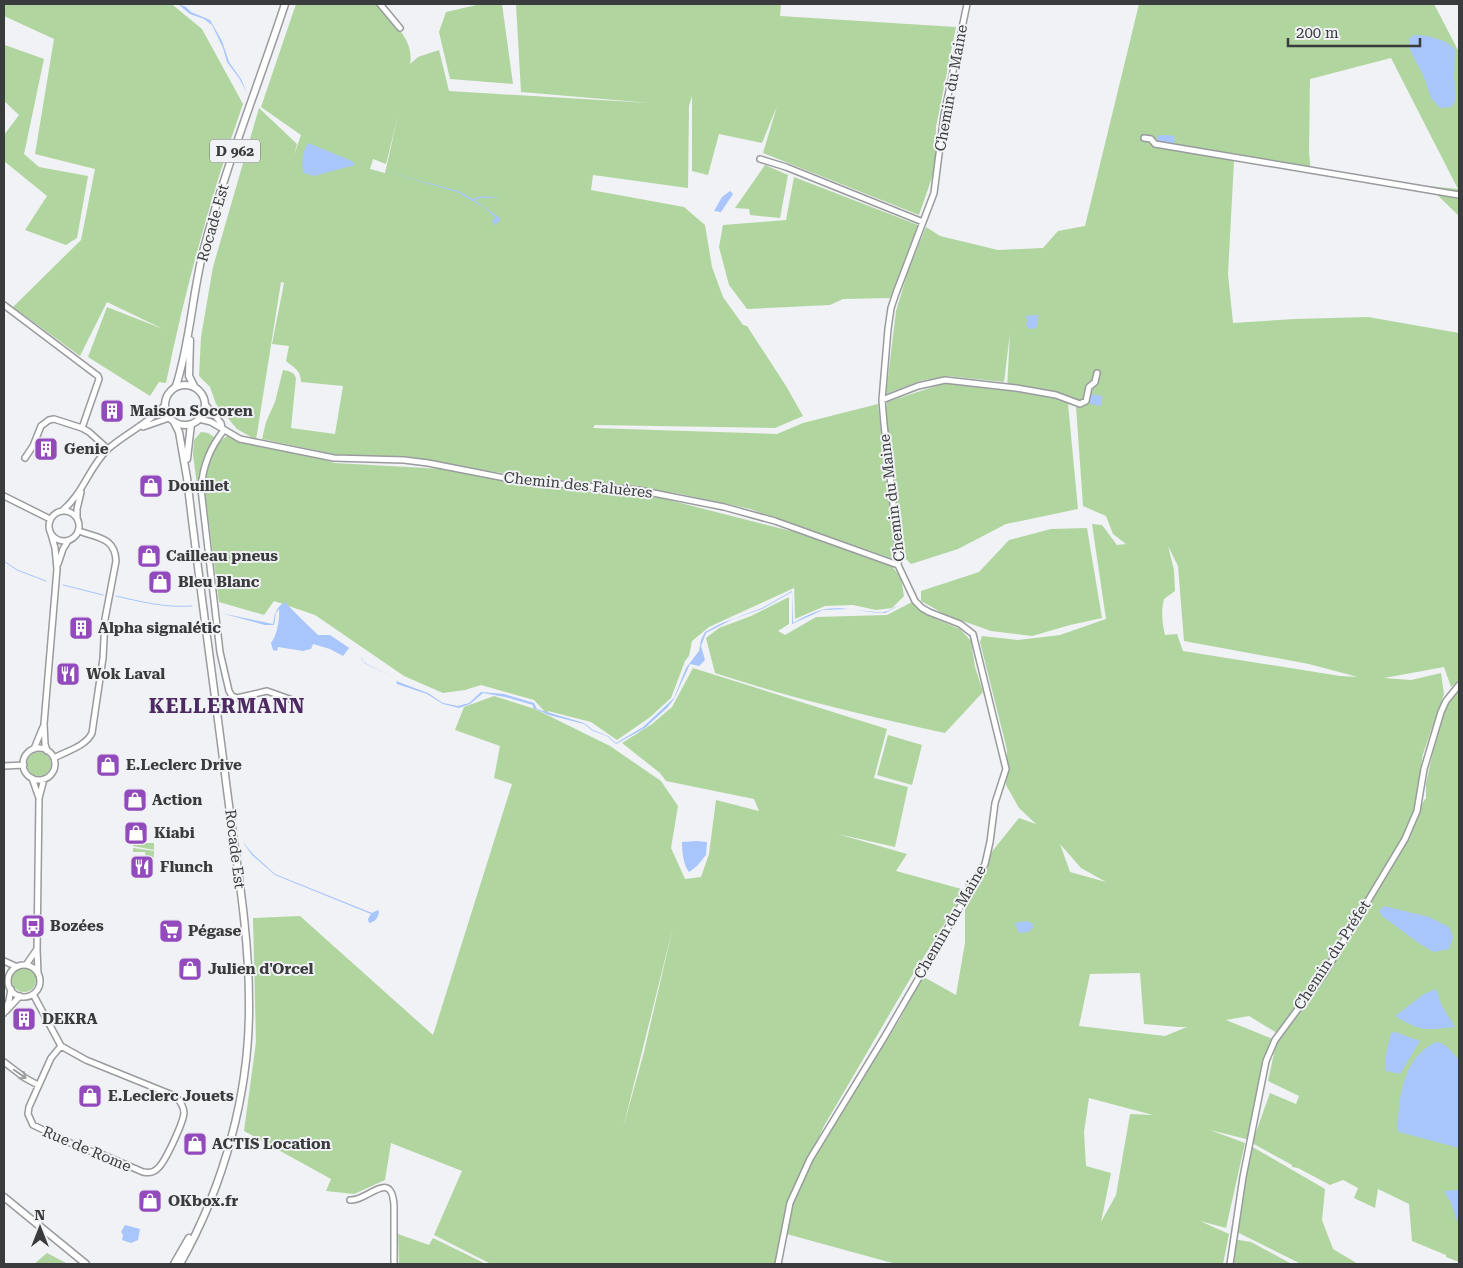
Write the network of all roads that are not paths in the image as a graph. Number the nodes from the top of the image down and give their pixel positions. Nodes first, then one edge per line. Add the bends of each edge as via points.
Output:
1 (285, 4) edge
2 (380, 4) edge
3 (967, 4) edge
4 (400, 28) dead end
5 (1144, 138) dead end
6 (760, 160) dead end
7 (1459, 195) edge
8 (923, 222) junction
9 (192, 301) junction
10 (4, 305) edge
11 (1096, 373) dead end
12 (176, 386) junction
13 (194, 386) junction
14 (882, 400) junction
15 (205, 404) junction
16 (164, 406) junction
17 (199, 419) junction
18 (172, 420) junction
19 (191, 424) junction
20 (82, 428) junction
21 (138, 428) junction
22 (223, 429) junction
23 (108, 449) junction
24 (25, 458) dead end
25 (187, 478) junction
26 (82, 489) junction
27 (5, 499) edge
28 (62, 511) junction
29 (77, 518) junction
30 (50, 519) junction
31 (79, 530) junction
32 (51, 534) junction
33 (68, 541) junction
34 (898, 565) junction
35 (57, 569) junction
36 (1459, 685) edge
37 (298, 702) dead end
38 (44, 724) junction
39 (34, 749) junction
40 (47, 750) junction
41 (54, 758) junction
42 (24, 765) junction
43 (4, 766) edge
44 (32, 778) junction
45 (44, 779) junction
46 (39, 798) junction
47 (37, 950) junction
48 (4, 962) edge
49 (26, 965) junction
50 (16, 967) junction
51 (11, 973) junction
52 (38, 974) junction
53 (11, 989) junction
54 (33, 994) junction
55 (20, 996) junction
56 (4, 1013) edge
57 (61, 1046) junction
58 (4, 1062) edge
59 (38, 1084) junction
60 (4, 1197) edge
61 (350, 1200) dead end
62 (203, 1215) junction
63 (86, 1264) edge
64 (174, 1264) edge
65 (180, 1264) edge
66 (394, 1264) edge
67 (778, 1264) edge
68 (1230, 1264) edge

1 - 9 main road, Rocade Est / D 962 via 222,191
2 - 4 street
3 - 8 street, Chemin du Maine via 944,115 936,184
5 - 7 street via 1155,144
6 - 8 street via 786,167
8 - 14 street, Chemin du Maine via 891,308
9 - 12 main road, Rocade Est / D 962
9 - 13 main road, Rocade Est / D 962 via 188,360 189,376
10 - 20 street via 98,376
11 - 14 street via 1086,401 1080,404 1016,388 945,380
12 - 13 main road
12 - 16 main road via 167,394
13 - 15 main road via 202,394
14 - 34 street, Chemin du Maine
15 - 17 main road
15 - 22 street
16 - 18 main road
16 - 21 street
17 - 19 main road
17 - 22 street, Chemin des Faluères
18 - 19 main road
18 - 21 street
18 - 25 main road, Rocade Est via 179,432
19 - 25 main road, Rocade Est
20 - 23 street
20 - 24 street via 54,420 44,422
21 - 23 street
22 - 34 street, Chemin des Faluères via 240,439 334,458 404,460 541,484 660,493 752,513
22 - 37 street via 204,465 201,489 226,682 232,696 237,698 267,690
23 - 26 street
25 - 62 main road, Rocade Est via 244,921 249,985 248,1039 239,1105 222,1167
26 - 28 street
26 - 29 street
27 - 30 street
28 - 29 street via 71,512
28 - 30 street
29 - 31 street
30 - 32 street
31 - 33 street
31 - 41 street via 108,541 116,561 105,619 104,658 92,732 82,744
32 - 33 street via 58,540
32 - 35 street via 56,548
33 - 35 street
34 - 67 street, Chemin du Maine via 915,602 973,634 1005,760 1005,777 998,793 989,848 981,871 810,1159 790,1203
35 - 38 street
36 - 68 street, Chemin du Préfet via 1440,712 1424,769 1417,811 1405,840 1324,974 1270,1049 1243,1177
38 - 39 street
38 - 40 street
39 - 40 street
39 - 42 street via 26,755
40 - 41 street
41 - 45 street via 55,767
42 - 43 street
42 - 44 street
44 - 45 street
44 - 46 street
45 - 46 street
46 - 47 street
47 - 49 street
47 - 52 street
48 - 50 street
48 - 51 street
49 - 50 street
49 - 52 street
50 - 51 street
51 - 53 street
52 - 54 street via 39,986
53 - 55 street
53 - 56 street
54 - 55 street
54 - 57 street
55 - 56 street
57 - 59 street, Rue de Rome
57 - 59 street, Rue de Rome via 179,1100 183,1118 164,1160 157,1170 143,1172 33,1126 28,1106
58 -> 59 street
60 - 63 main road
61 - 66 street via 357,1201 380,1188 391,1192 394,1197
62 - 64 main road, Rocade Est
62 - 65 main road, Rocade Est

